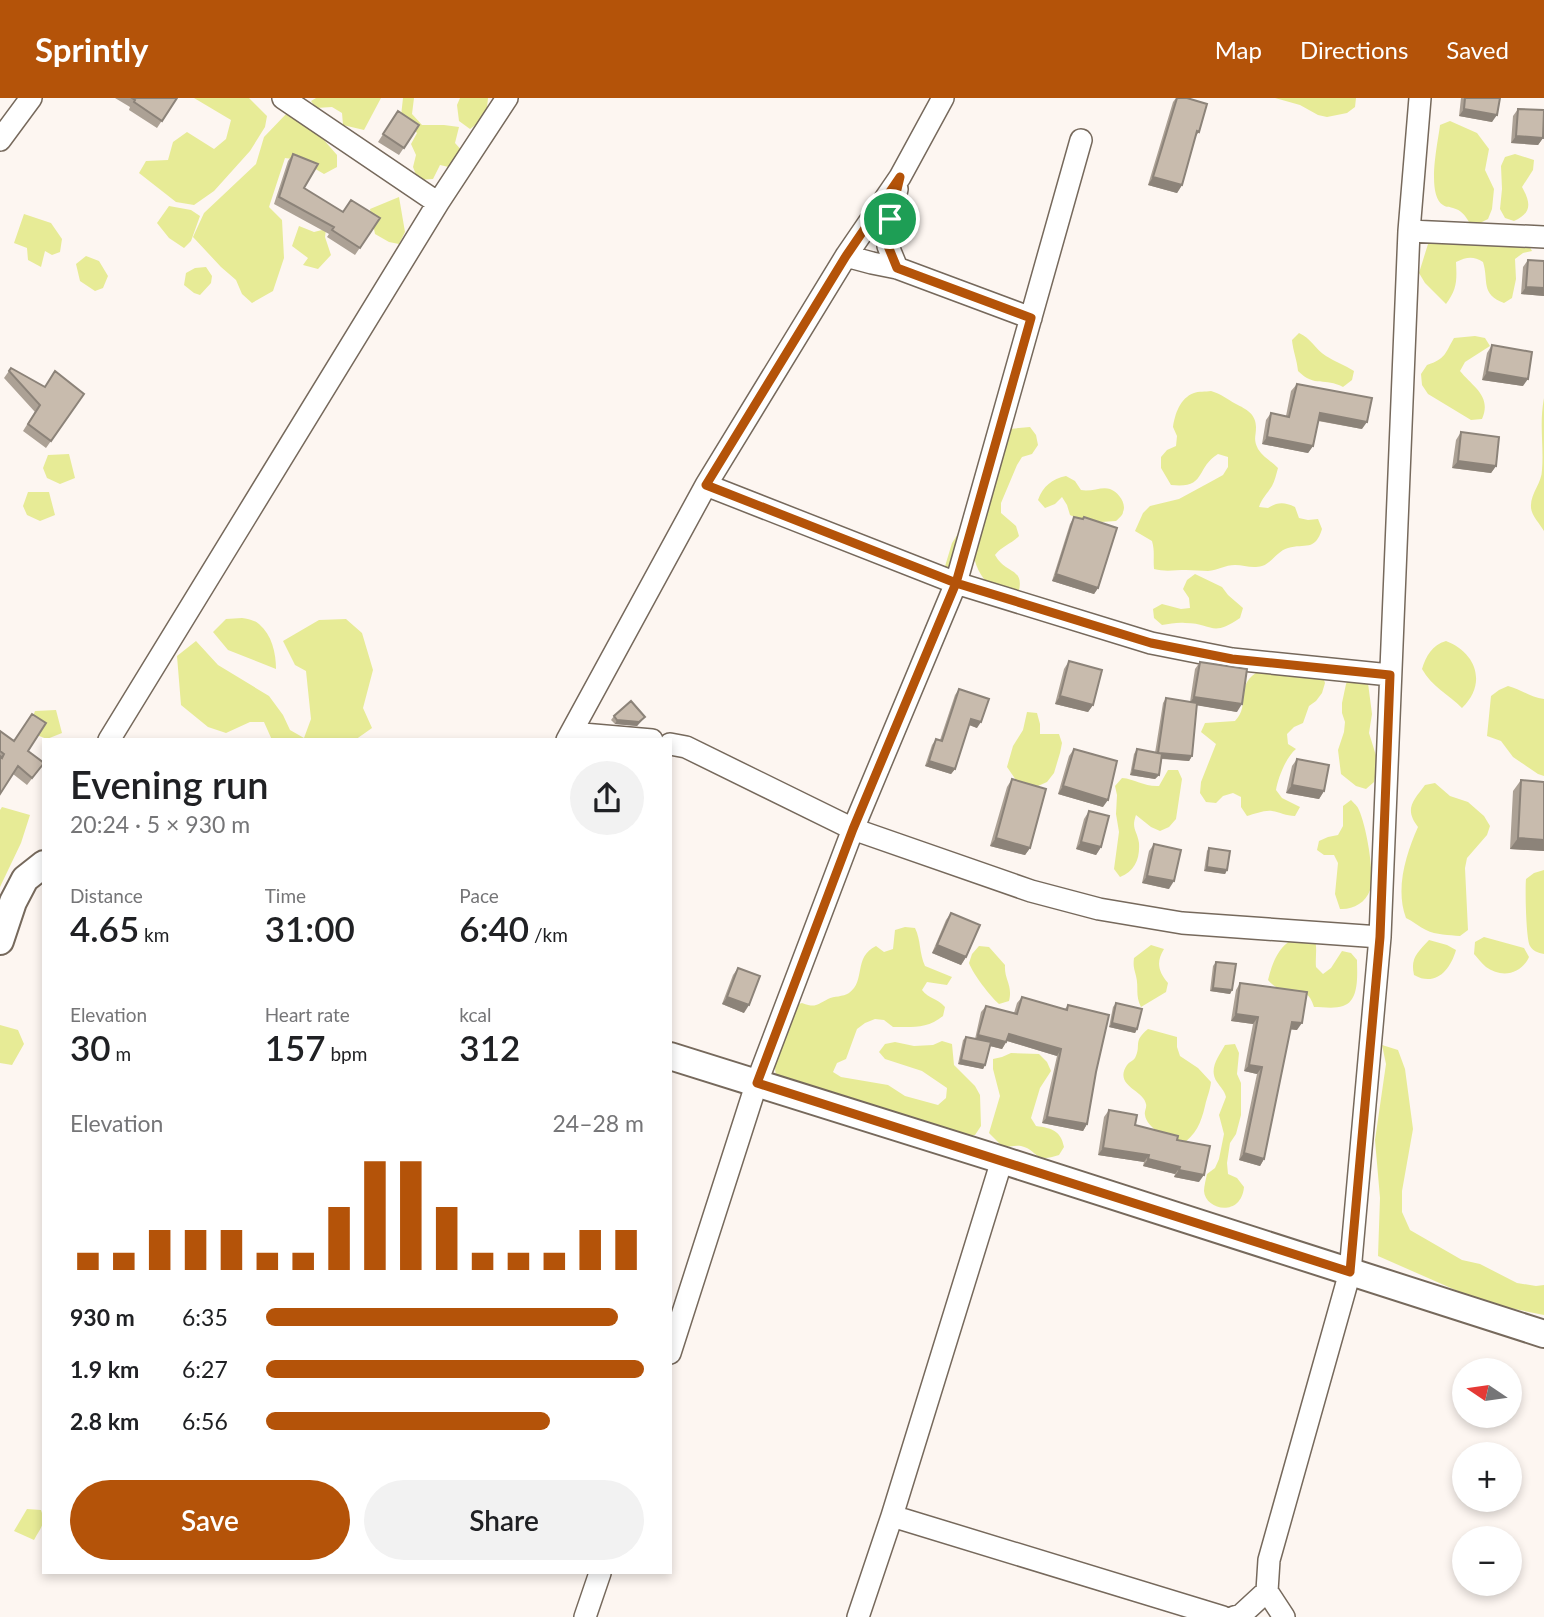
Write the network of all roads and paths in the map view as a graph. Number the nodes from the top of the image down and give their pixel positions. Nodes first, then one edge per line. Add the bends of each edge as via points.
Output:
1 (31, 98) edge
2 (283, 98) edge
3 (507, 98) edge
4 (943, 98) edge
5 (1420, 98) edge
6 (0, 140) edge
7 (1082, 140) dead end
8 (900, 177) junction
9 (438, 203) junction
10 (1409, 231) junction
11 (1544, 237) edge
12 (846, 256) junction
13 (897, 268) junction
14 (1031, 318) junction
15 (706, 485) junction
16 (956, 583) junction
17 (1390, 675) junction
18 (569, 737) edge
19 (110, 738) edge
20 (597, 738) edge
21 (672, 744) edge
22 (853, 829) junction
23 (42, 866) edge
24 (1380, 937) junction
25 (0, 941) edge
26 (672, 1057) edge
27 (757, 1083) junction
28 (1002, 1160) junction
29 (1350, 1272) junction
30 (1544, 1334) edge
31 (672, 1347) edge
32 (892, 1516) junction
33 (600, 1574) edge
34 (1267, 1591) junction
35 (586, 1617) edge
36 (858, 1617) edge
37 (1223, 1617) edge
38 (1234, 1617) edge
39 (1284, 1617) edge

1 - 6 street
2 - 9 street
3 - 9 street
4 - 8 street
5 - 10 street
7 - 14 street
8 - 12 street
8 - 13 street via 888,246
9 - 19 street
10 - 11 street
10 - 17 street
12 - 13 street
12 - 15 street
13 - 14 street
14 - 16 street
15 - 16 street
15 - 18 street
16 - 17 street via 1151,643 1232,659
16 - 22 street
17 - 24 street
18 - 20 street
21 - 22 street via 686,747
22 - 24 street via 1031,891 1099,909 1182,923
22 - 27 street
23 - 25 street via 25,879
24 - 29 street
26 - 27 street
27 - 28 street
27 - 31 street
28 - 29 street
28 - 32 street
29 - 30 street
29 - 34 street via 1269,1560
32 - 36 street
32 - 37 street
33 - 35 street
34 - 38 street
34 - 39 street

